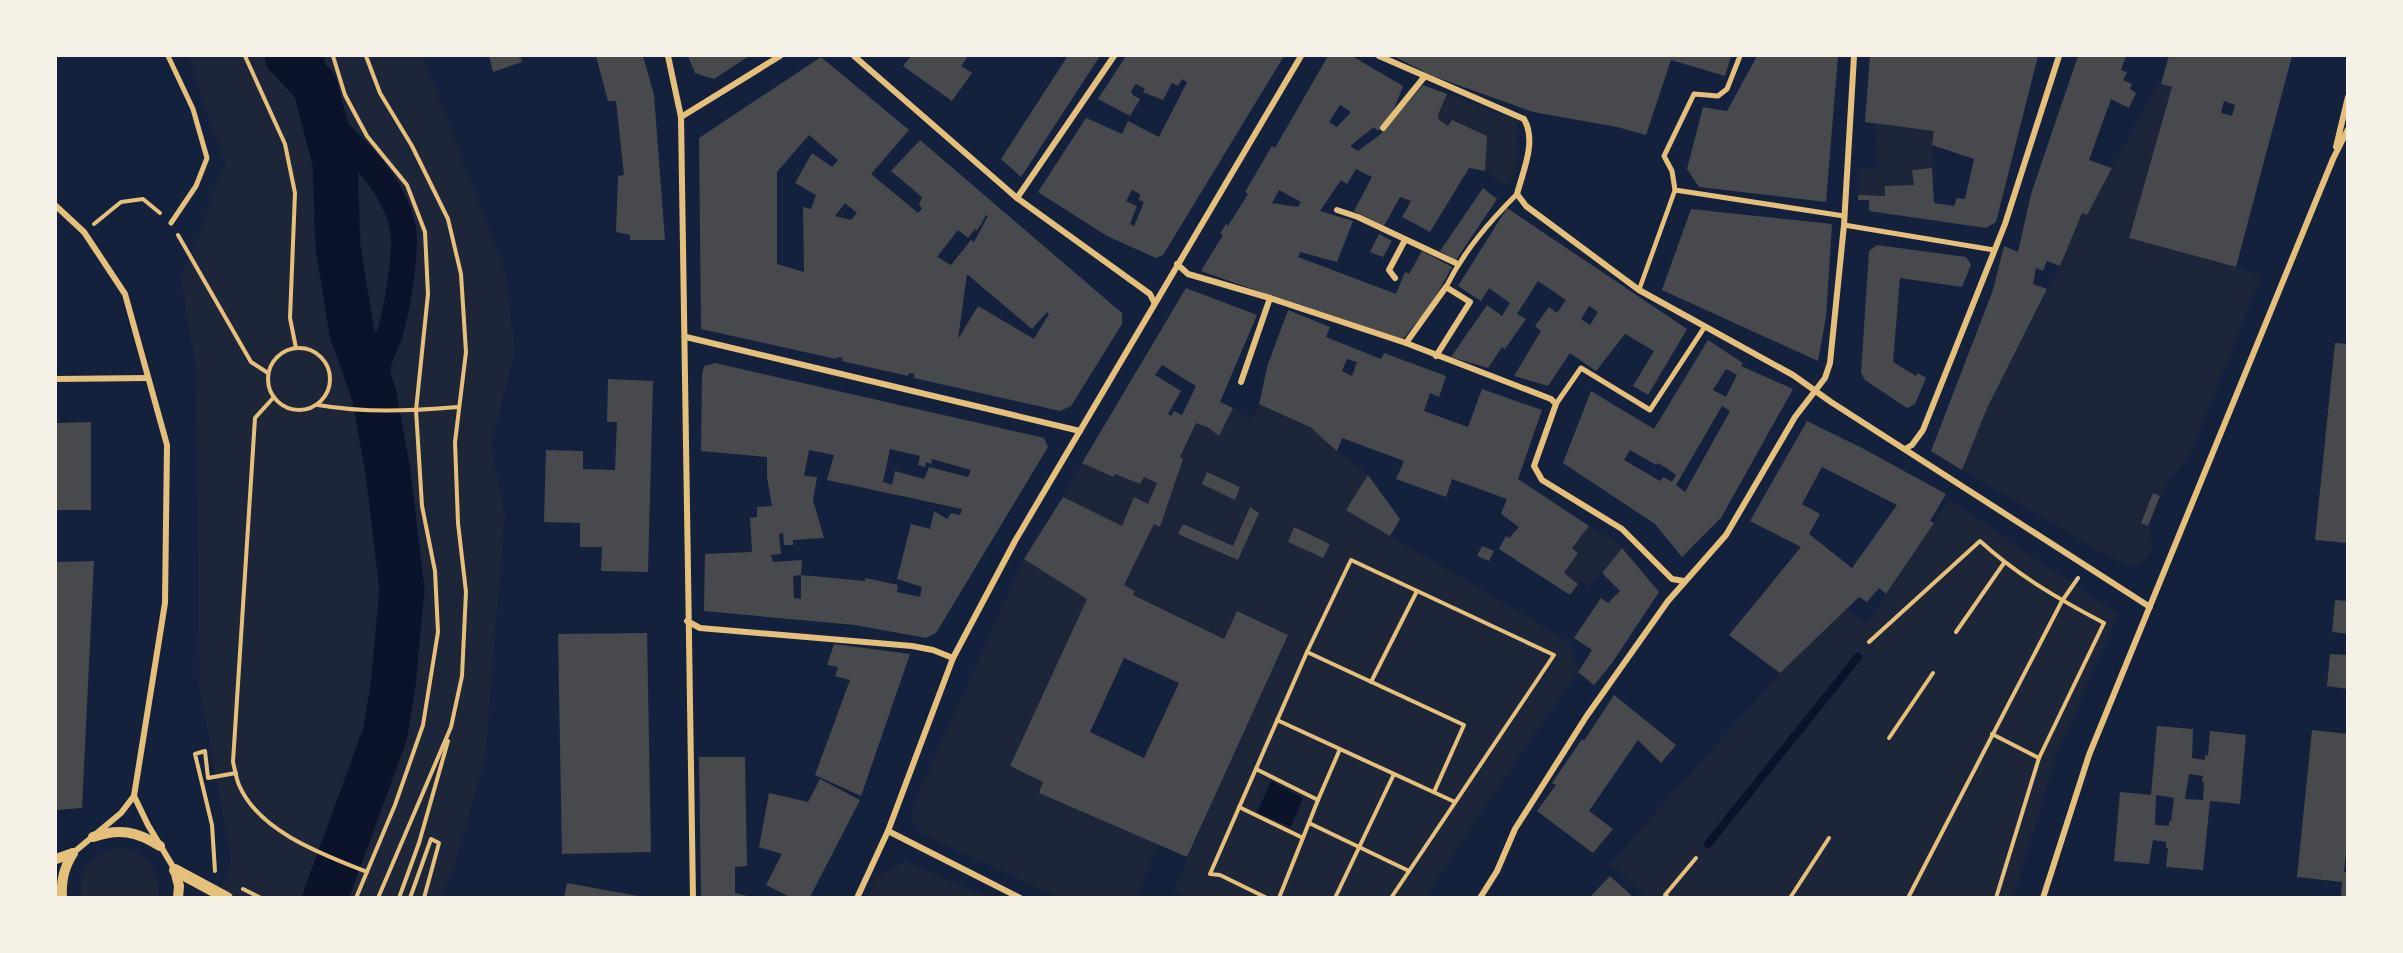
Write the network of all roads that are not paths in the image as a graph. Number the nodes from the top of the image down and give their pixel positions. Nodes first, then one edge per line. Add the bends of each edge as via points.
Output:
1 (168, 56) edge
2 (668, 56) edge
3 (780, 56) edge
4 (854, 56) edge
5 (1114, 56) edge
6 (1301, 56) edge
7 (1379, 56) edge
8 (1740, 56) edge
9 (1854, 56) edge
10 (2059, 56) edge
11 (1425, 76) junction
12 (2348, 97) edge
13 (681, 117) junction
14 (1383, 128) dead end
15 (2348, 129) edge
16 (2333, 159) junction
17 (1676, 190) junction
18 (1517, 194) junction
19 (1017, 198) junction
20 (56, 206) edge
21 (1337, 210) dead end
22 (1844, 216) junction
23 (171, 223) road end
24 (1844, 225) junction
25 (1405, 240) junction
26 (1994, 250) junction
27 (1177, 264) junction
28 (1458, 264) junction
29 (1395, 278) dead end
30 (1446, 287) junction
31 (1639, 290) junction
32 (1270, 298) junction
33 (1154, 302) junction
34 (1704, 328) junction
35 (686, 337) junction
36 (1406, 343) junction
37 (1436, 356) junction
38 (148, 378) junction
39 (56, 379) edge
40 (1240, 382) dead end
41 (1817, 391) junction
42 (1556, 404) junction
43 (1080, 431) junction
44 (1905, 449) junction
45 (1684, 581) junction
46 (2150, 607) junction
47 (687, 621) junction
48 (953, 658) junction
49 (134, 796) junction
50 (888, 831) junction
51 (93, 837) junction
52 (159, 846) junction
53 (73, 853) junction
54 (56, 859) edge
55 (175, 870) junction
56 (62, 897) edge
57 (178, 897) edge
58 (227, 897) edge
59 (693, 897) edge
60 (857, 897) edge
61 (1020, 897) edge
62 (1480, 897) edge
63 (2043, 897) edge

1 - 23 street via 193,109 207,158 196,186
2 - 13 street
3 - 13 street
4 - 19 street
5 - 19 street
6 - 27 street
7 - 11 street
8 - 17 street via 1727,89 1718,96 1694,94 1664,156
9 - 22 street
10 - 26 street
11 - 14 street
11 - 18 street via 1524,118 1530,142
12 - 16 street
13 - 35 street
15 - 16 street
16 - 46 street
17 - 22 street
17 - 31 lane
18 - 28 street
18 - 31 street via 1526,206
19 - 33 street via 1150,294
20 - 38 street via 84,231 125,294
21 - 25 street
22 - 24 street
24 - 26 street
24 - 41 street via 1830,363
25 - 28 street
25 - 29 street via 1389,270
26 - 44 street via 1923,430
27 - 32 street via 1188,274
27 - 33 street
28 - 30 street
30 - 36 street
30 - 37 street via 1470,302
31 - 34 street
32 - 36 street
32 - 40 street
33 - 43 street
34 - 41 street
34 - 42 street via 1650,410 1581,368
35 - 43 street
35 - 47 street
36 - 37 street
37 - 42 street
38 - 39 street
38 - 49 street via 167,445 165,603
41 - 44 street
41 - 45 street via 1795,417 1726,535
42 - 45 street via 1534,466 1542,480 1622,529 1672,579
43 - 48 street via 1015,541
44 - 46 street
45 - 62 street via 1586,717 1515,829 1497,872
46 - 63 street via 2089,755
47 - 48 street via 700,628 912,646
47 - 59 street
48 - 50 street
49 - 51 street
49 - 52 street
50 - 60 street
50 - 61 street
51 - 52 street via 127,831
51 - 53 street
52 - 55 street
53 - 54 street
53 - 56 street via 63,875
55 - 57 street
55 - 58 main road

